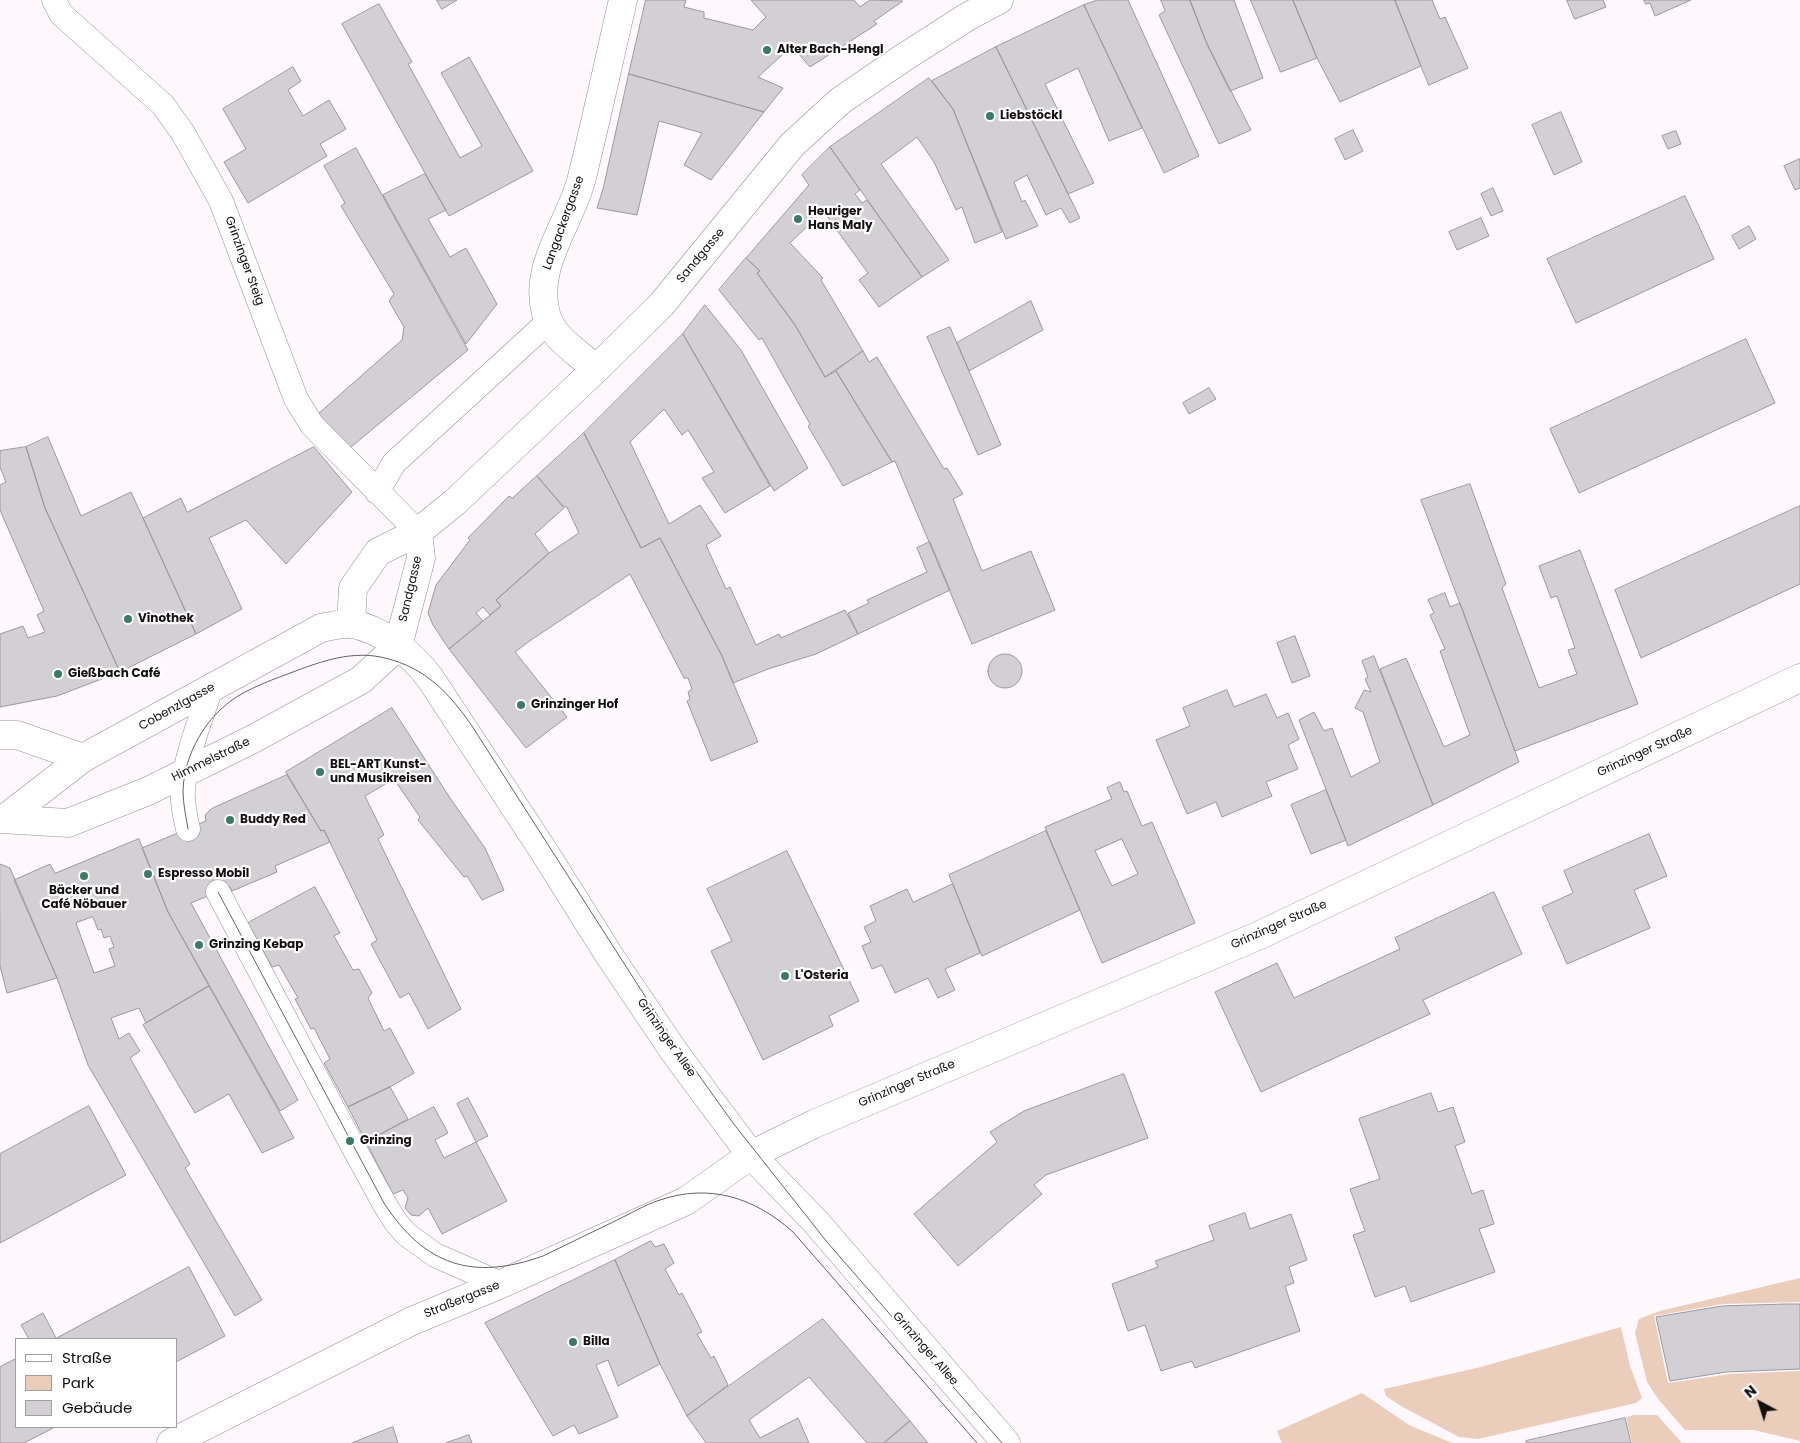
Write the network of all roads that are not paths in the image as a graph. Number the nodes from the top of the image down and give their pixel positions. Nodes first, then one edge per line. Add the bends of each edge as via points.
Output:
1 (54, 0) edge
2 (623, 0) edge
3 (1000, 0) edge
4 (548, 322) junction
5 (596, 369) junction
6 (377, 492) junction
7 (418, 532) junction
8 (351, 624) junction
9 (398, 646) junction
10 (1800, 678) edge
11 (211, 688) junction
12 (0, 735) edge
13 (83, 758) junction
14 (185, 772) junction
15 (2, 819) edge
16 (188, 829) dead end
17 (218, 892) dead end
18 (751, 1155) junction
19 (501, 1284) junction
20 (171, 1443) edge
21 (1006, 1443) edge

1 - 6 lane, Grinzinger Steig via 61,14 163,106 183,133 221,201 296,399 312,425
2 - 4 street, Langackergasse via 580,184 545,271 543,290
3 - 5 street, Sandgasse via 900,60 840,101 792,145 662,304
4 - 5 street via 561,339
4 - 6 lane via 394,463
5 - 7 street, Sandgasse via 455,502
6 - 7 lane, Grinzinger Steig
7 - 8 street, Sandgasse via 378,552 353,588
7 - 9 street, Sandgasse via 421,558
8 - 9 street, Grinzinger Allee via 377,632
8 - 11 street, Cobenzlgasse via 321,628
9 - 14 street, Himmelstraße via 361,680
9 - 18 street, Grinzinger Allee via 426,672 673,1050
10 - 18 street, Grinzinger Straße via 1260,935 814,1124
11 - 13 street, Cobenzlgasse
11 - 14 lane
12 - 13 street via 17,735
13 - 15 street, Himmelstraße
14 - 15 street, Himmelstraße via 148,791 68,823
14 - 16 lane via 184,811
17 - 19 lane via 395,1221 406,1234 435,1255
18 - 19 street, Straßergasse via 686,1201
18 - 21 street, Grinzinger Allee via 815,1221
19 - 20 street, Straßergasse via 412,1321

